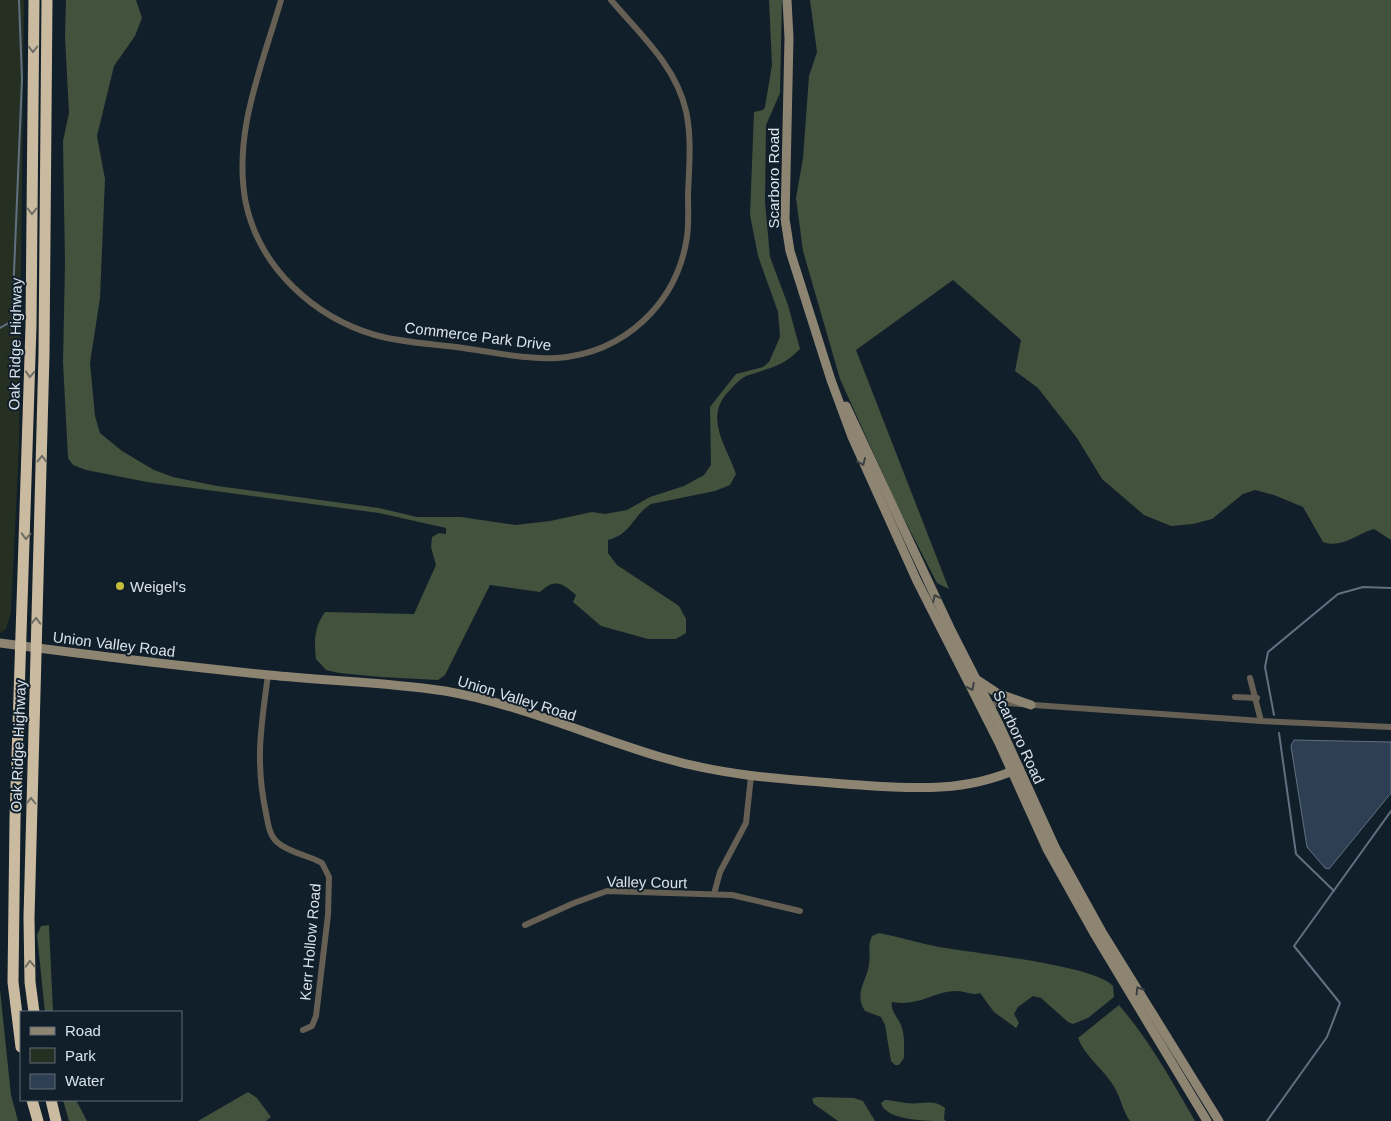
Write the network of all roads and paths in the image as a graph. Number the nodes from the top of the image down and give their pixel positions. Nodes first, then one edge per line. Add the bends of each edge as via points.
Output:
1 (34, 0) edge
2 (47, 0) edge
3 (281, 0) edge
4 (611, 0) edge
5 (787, 0) edge
6 (822, 350) junction
7 (0, 643) edge
8 (22, 646) junction
9 (36, 648) junction
10 (268, 675) junction
11 (976, 678) junction
12 (1250, 678) dead end
13 (1235, 697) dead end
14 (1257, 698) junction
15 (985, 706) junction
16 (1030, 706) junction
17 (1261, 721) junction
18 (1391, 727) edge
19 (1015, 770) junction
20 (751, 776) junction
21 (714, 894) junction
22 (800, 911) dead end
23 (525, 925) dead end
24 (1140, 1007) junction
25 (34, 1011) edge
26 (303, 1030) dead end
27 (20, 1039) edge
28 (32, 1101) edge
29 (51, 1101) edge
30 (38, 1121) edge
31 (56, 1121) edge
32 (1207, 1121) edge
33 (1218, 1121) edge

1 -> 8 highway, Oak Ridge Highway via 31,326
9 -> 2 highway, Oak Ridge Highway via 44,363
3 - 4 street, Commerce Park Drive via 242,145 247,205 266,253 290,285 311,303 355,328 378,336 547,358 593,351 640,325 670,288 687,235 689,137 678,86 662,58
5 - 6 main road, Scarboro Road via 785,219 790,251
11 -> 6 main road, Scarboro Road via 898,520
6 -> 15 main road, Scarboro Road via 863,465 917,581
7 - 8 main road, Union Valley Road
8 - 9 main road, Union Valley Road
8 - 27 highway, Oak Ridge Highway via 13,982
9 - 10 main road, Union Valley Road
25 -> 9 highway, Oak Ridge Highway via 28,918
10 - 20 main road, Union Valley Road via 421,688 462,695 664,758 704,769
10 - 26 street, Kerr Hollow Road via 258,769 269,828 284,848 322,863 329,877 327,934 316,1016 312,1026
11 - 15 main road, Scarboro Road
11 - 16 main road via 996,693
12 - 14 street
13 - 14 street
14 - 17 street
15 - 16 street
15 - 19 main road, Scarboro Road
16 - 17 street
17 - 18 street
19 - 20 main road, Union Valley Road via 955,787 934,788
19 - 24 main road, Scarboro Road via 1047,849 1069,892
33 -> 19 main road, Scarboro Road via 1080,895
20 - 21 street via 746,823 720,872
21 - 22 street, Valley Court via 732,895
21 - 23 street, Valley Court via 607,891
24 - 32 main road, Scarboro Road
24 - 33 main road
28 - 30 highway
29 - 31 highway

